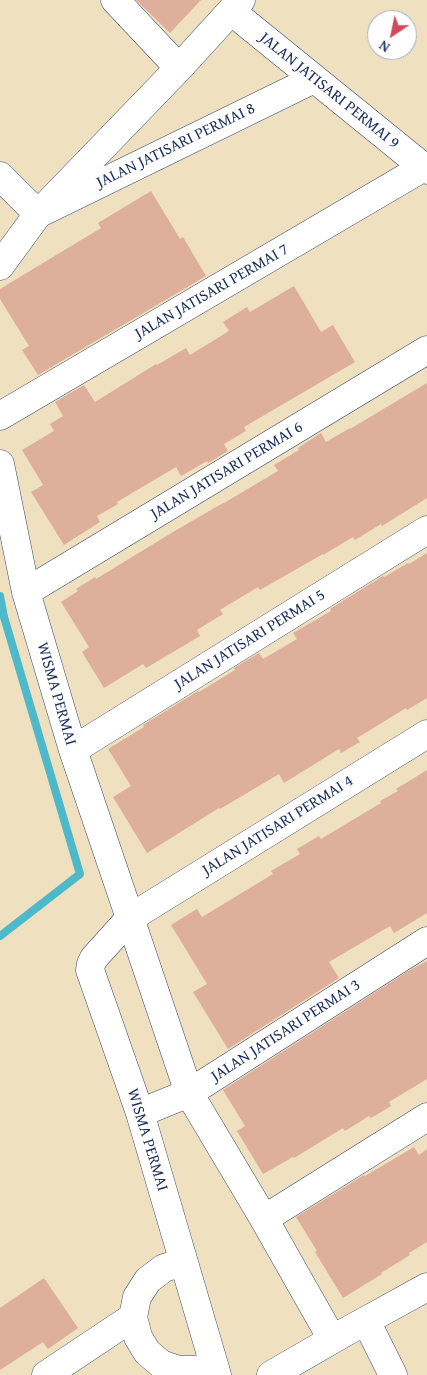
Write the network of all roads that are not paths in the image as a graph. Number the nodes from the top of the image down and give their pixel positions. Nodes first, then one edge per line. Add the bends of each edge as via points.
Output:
1 (115, 0) edge
2 (236, 5) edge
3 (179, 68) junction
4 (314, 79) junction
5 (425, 169) edge
6 (0, 176) edge
7 (38, 214) junction
8 (0, 266) edge
9 (427, 350) edge
10 (0, 416) edge
11 (0, 464) edge
12 (427, 530) edge
13 (26, 592) junction
14 (427, 734) edge
15 (72, 750) junction
16 (130, 918) junction
17 (427, 941) edge
18 (189, 1093) junction
19 (140, 1113) junction
20 (427, 1117) edge
21 (264, 1219) junction
22 (183, 1262) junction
23 (427, 1287) edge
24 (366, 1321) junction
25 (136, 1327) junction
26 (332, 1339) junction
27 (215, 1370) edge
28 (46, 1375) edge
29 (80, 1375) edge
30 (271, 1375) edge
31 (393, 1375) edge

1 - 3 street
2 - 3 street, JALAN JATISARI PERMAI 8
2 - 4 street, JALAN JATISARI PERMAI 9
3 - 7 street, JALAN JATISARI PERMAI 8
4 - 5 street, JALAN JATISARI PERMAI 9
4 - 7 street, JALAN JATISARI PERMAI 8
5 - 10 street, JALAN JATISARI PERMAI 7
6 - 7 street
7 - 8 street, JALAN JATISARI PERMAI 8
9 - 13 street, JALAN JATISARI PERMAI 6
11 - 13 street, WISMA PERMAI
12 - 15 street, JALAN JATISARI PERMAI 5
13 - 15 street, WISMA PERMAI
14 - 16 street, JALAN JATISARI PERMAI 4
15 - 16 street, WISMA PERMAI
16 - 18 street, WISMA PERMAI
16 - 19 street, WISMA PERMAI via 94,958 90,970
17 - 18 street, JALAN JATISARI PERMAI 3
18 - 19 street, JALAN JATISARI PERMAI 3
18 - 21 street, WISMA PERMAI
19 - 22 street, WISMA PERMAI
20 - 21 street
21 - 26 street, WISMA PERMAI
22 - 25 street via 164,1268 148,1280 137,1297
22 - 27 street, WISMA PERMAI
23 - 24 street
24 - 26 street
24 - 31 street
25 - 27 street via 147,1352 161,1364 178,1370
25 - 28 street
25 - 29 street
26 - 30 street

